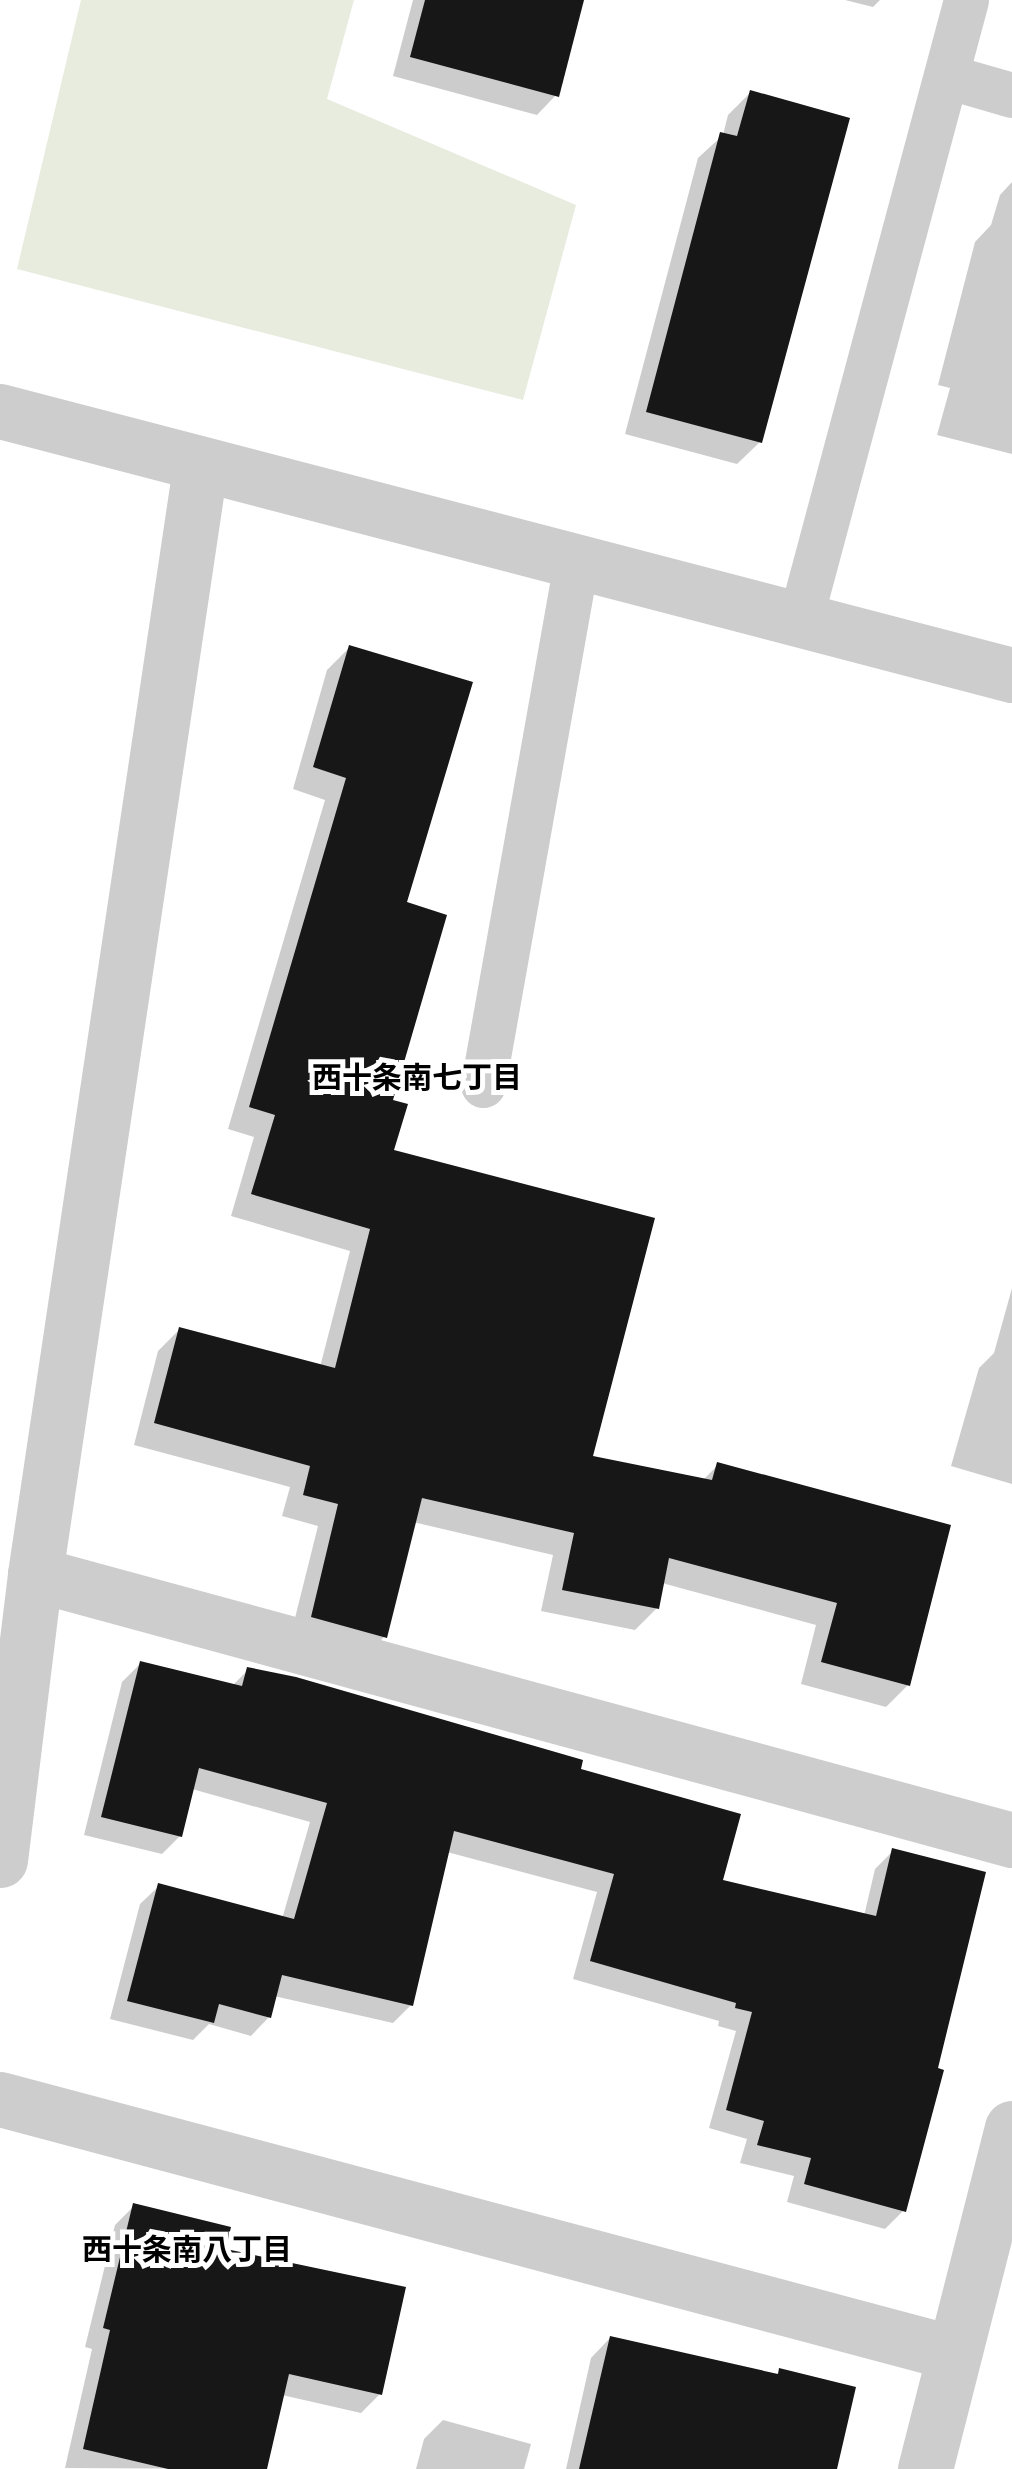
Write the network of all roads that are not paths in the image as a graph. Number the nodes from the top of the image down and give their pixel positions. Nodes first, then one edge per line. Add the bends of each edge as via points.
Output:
1 (966, 0) edge
2 (946, 76) junction
3 (1012, 94) edge
4 (0, 412) edge
5 (200, 467) junction
6 (576, 563) junction
7 (800, 620) junction
8 (1012, 675) edge
9 (483, 1085) dead end
10 (36, 1574) junction
11 (1012, 1840) edge
12 (0, 1860) edge
13 (0, 2099) edge
14 (1012, 2128) edge
15 (954, 2353) junction
16 (926, 2469) edge

1 - 2 lane
2 - 3 lane
2 - 7 lane
4 - 5 street
5 - 6 street
5 - 10 street
6 - 7 street
6 - 9 lane
7 - 8 street
10 - 11 street
10 - 12 street
13 - 15 street
14 - 15 street
15 - 16 street

